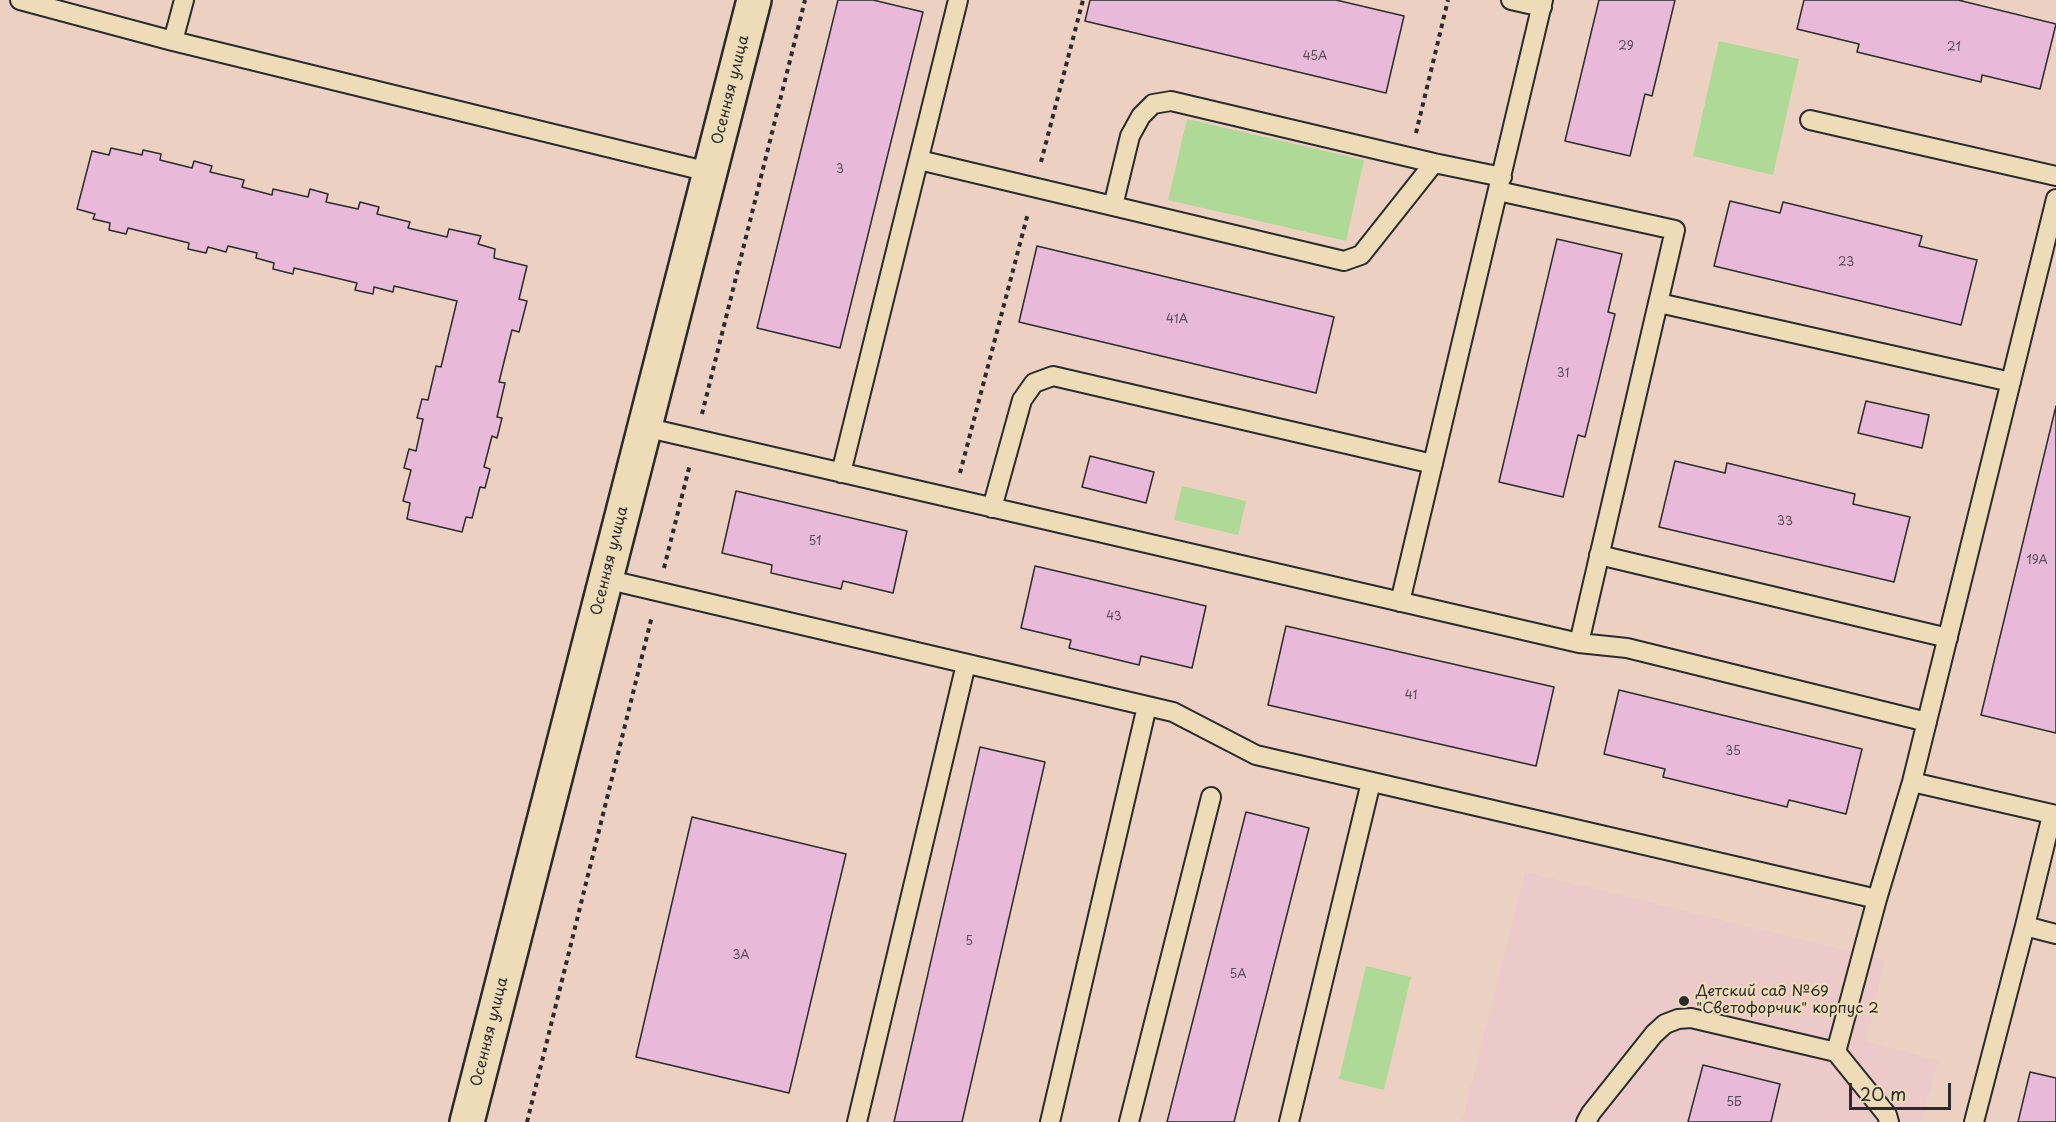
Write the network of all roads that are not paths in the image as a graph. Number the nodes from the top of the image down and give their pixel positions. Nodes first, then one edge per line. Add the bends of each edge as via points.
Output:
1 (20, 0) edge
2 (184, 0) edge
3 (754, 0) edge
4 (958, 0) edge
5 (1511, 0) edge
6 (1543, 4) edge
7 (173, 41) junction
8 (1810, 120) dead end
9 (919, 160) junction
10 (1434, 163) junction
11 (709, 172) junction
12 (2056, 176) edge
13 (1500, 184) junction
14 (2056, 199) edge
15 (1113, 206) junction
16 (1659, 303) junction
17 (2011, 382) junction
18 (644, 428) junction
19 (1433, 464) junction
20 (841, 473) junction
21 (992, 508) junction
22 (1599, 555) junction
23 (605, 579) junction
24 (1400, 602) junction
25 (1948, 638) junction
26 (1579, 643) junction
27 (966, 664) junction
28 (1147, 706) junction
29 (1927, 722) junction
30 (1371, 782) junction
31 (1912, 782) junction
32 (1210, 797) dead end
33 (2054, 815) edge
34 (1877, 899) junction
35 (2025, 926) junction
36 (2056, 934) edge
37 (1836, 1052) junction
38 (467, 1122) edge
39 (857, 1122) edge
40 (1050, 1122) edge
41 (1129, 1122) edge
42 (1289, 1122) edge
43 (1586, 1122) edge
44 (1889, 1122) edge
45 (1974, 1122) edge

1 - 7 lane
2 - 7 lane
3 - 11 street, Осенняя улица
4 - 9 lane
5 - 6 lane
6 - 13 lane
7 - 11 lane
8 - 12 lane
9 - 15 lane
9 - 20 lane
10 - 13 lane
10 - 15 lane via 1361,255 1344,261
10 - 15 lane via 1171,101 1153,104 1141,116 1130,136
11 - 18 street, Осенняя улица
13 - 16 lane via 1675,230
13 - 19 lane
14 - 17 lane
16 - 17 lane
16 - 22 lane
17 - 25 lane
18 - 20 lane
18 - 23 street, Осенняя улица
19 - 21 lane via 1053,376 1034,383 1022,400
19 - 24 lane
20 - 21 lane
21 - 24 lane
22 - 25 lane
22 - 26 lane
23 - 27 lane
23 - 38 street, Осенняя улица
24 - 26 lane
25 - 29 lane
26 - 29 lane via 1627,648
27 - 28 lane
27 - 39 lane
28 - 30 lane via 1173,712 1256,755
28 - 40 lane
29 - 31 lane
30 - 34 lane
30 - 42 lane
31 - 33 lane
31 - 34 lane
32 - 41 lane
33 - 35 lane
34 - 37 lane
35 - 36 lane
35 - 45 lane
37 - 43 lane via 1691,1018 1678,1019 1654,1034
37 - 44 lane

